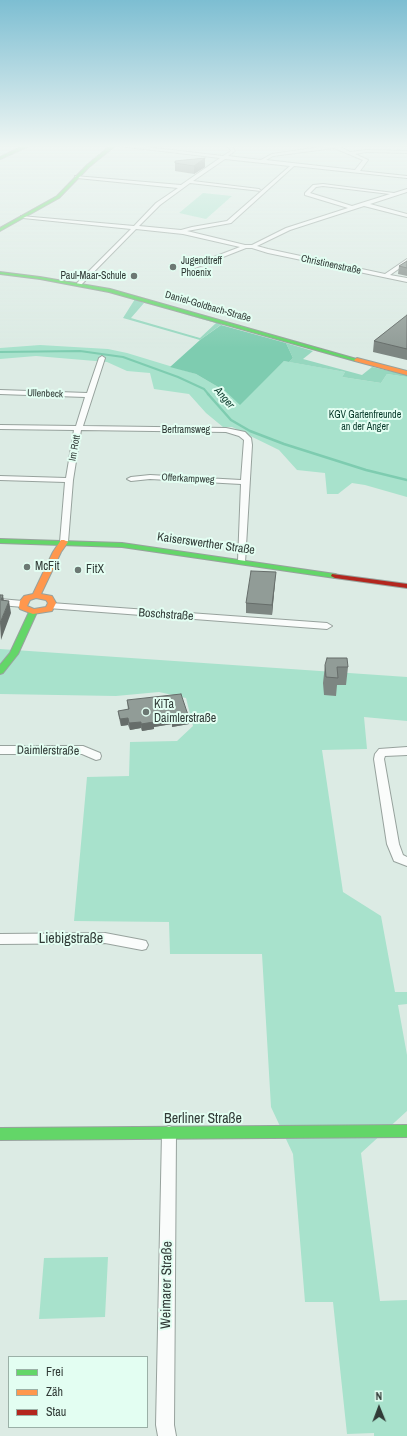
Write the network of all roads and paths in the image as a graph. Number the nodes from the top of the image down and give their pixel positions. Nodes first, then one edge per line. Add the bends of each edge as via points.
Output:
1 (30, 213) edge
2 (149, 213) edge
3 (238, 213) edge
4 (337, 213) edge
5 (397, 213) edge
6 (407, 216) edge
7 (23, 217) junction
8 (137, 226) junction
9 (0, 230) edge
10 (183, 232) junction
11 (245, 247) junction
12 (255, 247) junction
13 (407, 261) edge
14 (195, 266) dead end
15 (0, 273) edge
16 (385, 276) junction
17 (407, 280) edge
18 (79, 284) junction
19 (102, 358) dead end
20 (407, 373) edge
21 (0, 392) edge
22 (89, 395) junction
23 (0, 427) edge
24 (78, 429) junction
25 (0, 478) edge
26 (131, 479) dead end
27 (69, 480) junction
28 (245, 482) junction
29 (0, 541) edge
30 (64, 542) junction
31 (242, 561) junction
32 (407, 586) edge
33 (36, 596) junction
34 (46, 597) junction
35 (0, 602) edge
36 (23, 604) junction
37 (51, 606) junction
38 (33, 612) junction
39 (327, 626) dead end
40 (0, 671) edge
41 (0, 750) edge
42 (407, 751) edge
43 (96, 756) dead end
44 (404, 862) edge
45 (0, 939) edge
46 (142, 945) dead end
47 (407, 1131) edge
48 (169, 1133) junction
49 (0, 1134) edge
50 (167, 1436) edge

1 - 7 main road
2 - 8 street
3 - 10 street via 226,223 192,228
4 - 12 street via 288,229 256,244
5 - 6 street
7 - 8 street
7 - 9 main road
8 - 10 street
8 - 18 street
10 - 11 street
11 - 12 street
11 - 14 street
12 - 16 street, Christinenstraße
13 - 16 street
15 - 18 main road, Daniel-Goldbach-Straße
16 - 17 street, Christinenstraße
18 - 20 main road, Daniel-Goldbach-Straße via 140,298
19 - 22 street, Im Rott
21 - 22 street, Ullenbeck
22 - 24 street, Im Rott
23 - 24 street, Bertramsweg
24 - 27 street, Im Rott
24 - 28 street, Bertramsweg via 233,431 242,434 248,440
25 - 27 street
26 - 28 street, Offerkampweg via 150,477
27 - 30 street, Im Rott
28 - 31 street, Bertramsweg
29 - 30 main road, Kaiserswerther Straße
30 - 31 main road, Kaiserswerther Straße via 122,545
30 - 33 main road
30 - 34 main road via 65,555
31 - 32 main road, Kaiserswerther Straße
33 - 34 main road
33 - 36 main road via 27,598
34 - 37 main road via 51,600
35 - 36 street
36 - 38 main road via 25,609
37 - 38 main road via 44,611
37 - 39 street, Boschstraße
38 - 40 main road via 14,654
41 - 43 street, Daimlerstraße via 83,750
42 - 44 street via 383,752 379,757 393,844 398,858
45 - 46 street, Liebigstraße via 106,938
47 - 48 main road, Berliner Straße
48 - 49 main road, Berliner Straße
48 - 50 street, Weimarer Straße via 165,1425

